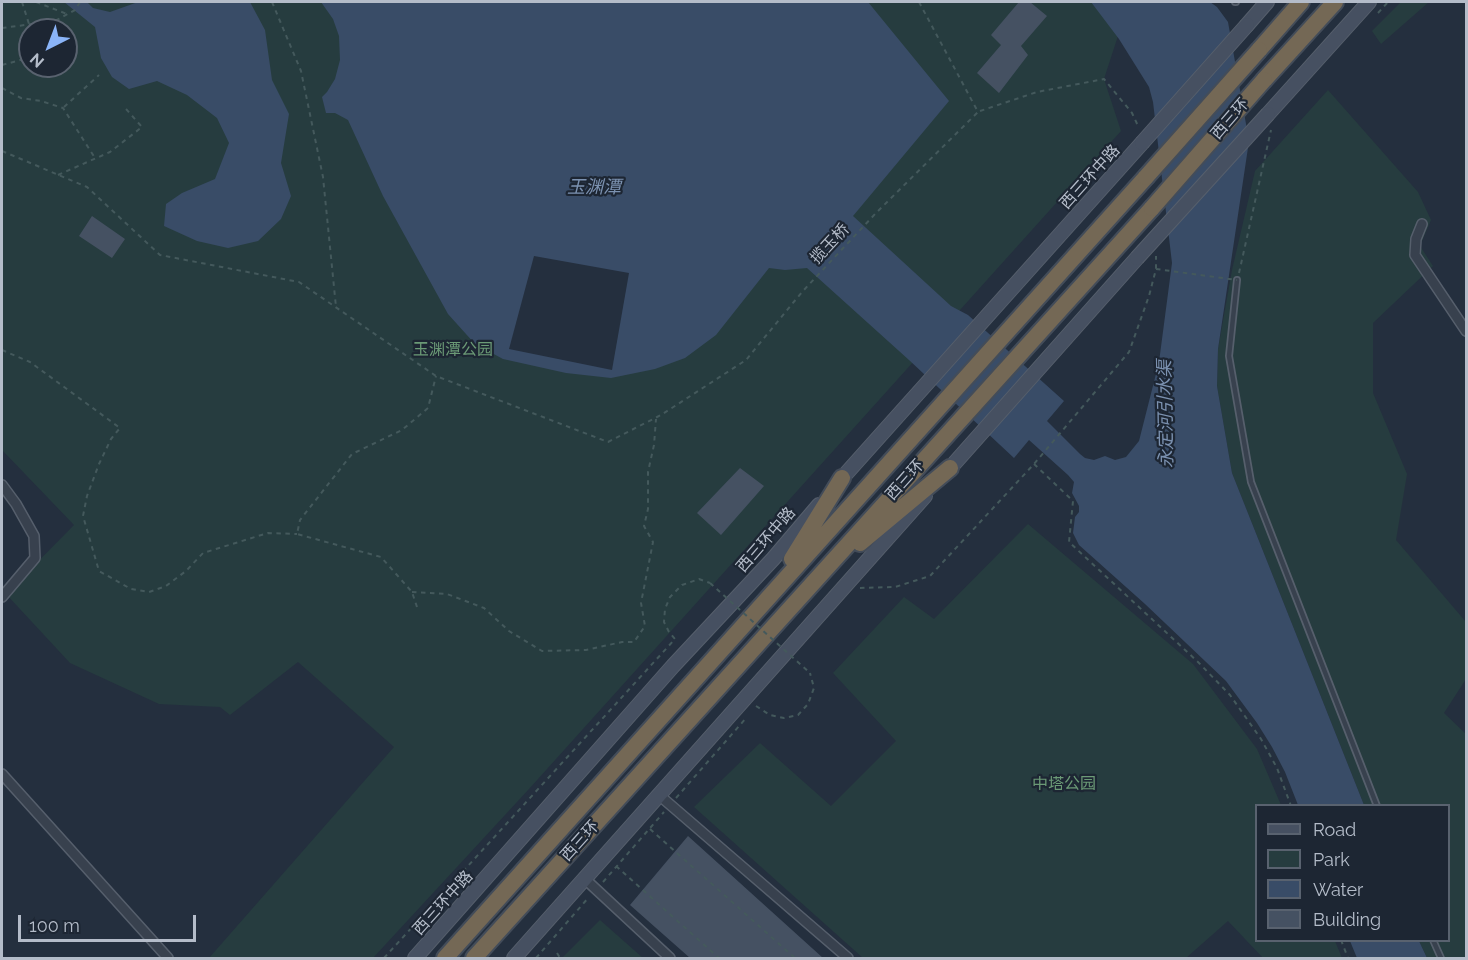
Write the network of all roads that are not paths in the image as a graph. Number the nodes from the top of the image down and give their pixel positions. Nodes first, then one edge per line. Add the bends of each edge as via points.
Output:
1 (1267, 2) edge
2 (1301, 2) edge
3 (1335, 2) edge
4 (1369, 2) edge
5 (1422, 224) dead end
6 (1237, 280) road end
7 (1467, 331) edge
8 (950, 468) junction
9 (842, 478) junction
10 (2, 485) edge
11 (813, 582) junction
12 (769, 596) junction
13 (2, 597) edge
14 (2, 774) edge
15 (659, 795) junction
16 (1376, 804) edge
17 (585, 879) junction
18 (1434, 942) edge
19 (168, 958) edge
20 (415, 958) edge
21 (445, 958) edge
22 (474, 958) edge
23 (514, 958) edge
24 (670, 958) edge
25 (848, 958) edge
26 (1441, 958) edge

1 - 9 street, 西三环中路, bridge via 1142,137
2 - 12 highway, 西三环, bridge
3 - 11 highway, 西三环, bridge
4 - 8 street, bridge
5 - 7 street via 1415,255
6 - 16 lane via 1229,356 1251,482
8 - 11 highway
8 - 15 street
9 - 12 highway
9 - 20 street, 西三环中路
10 - 13 street via 34,536 35,558
11 - 22 highway, 西三环
12 - 21 highway, 西三环
14 - 19 street
15 - 17 street
15 - 25 street
17 - 23 street
17 - 24 street
18 - 26 lane

